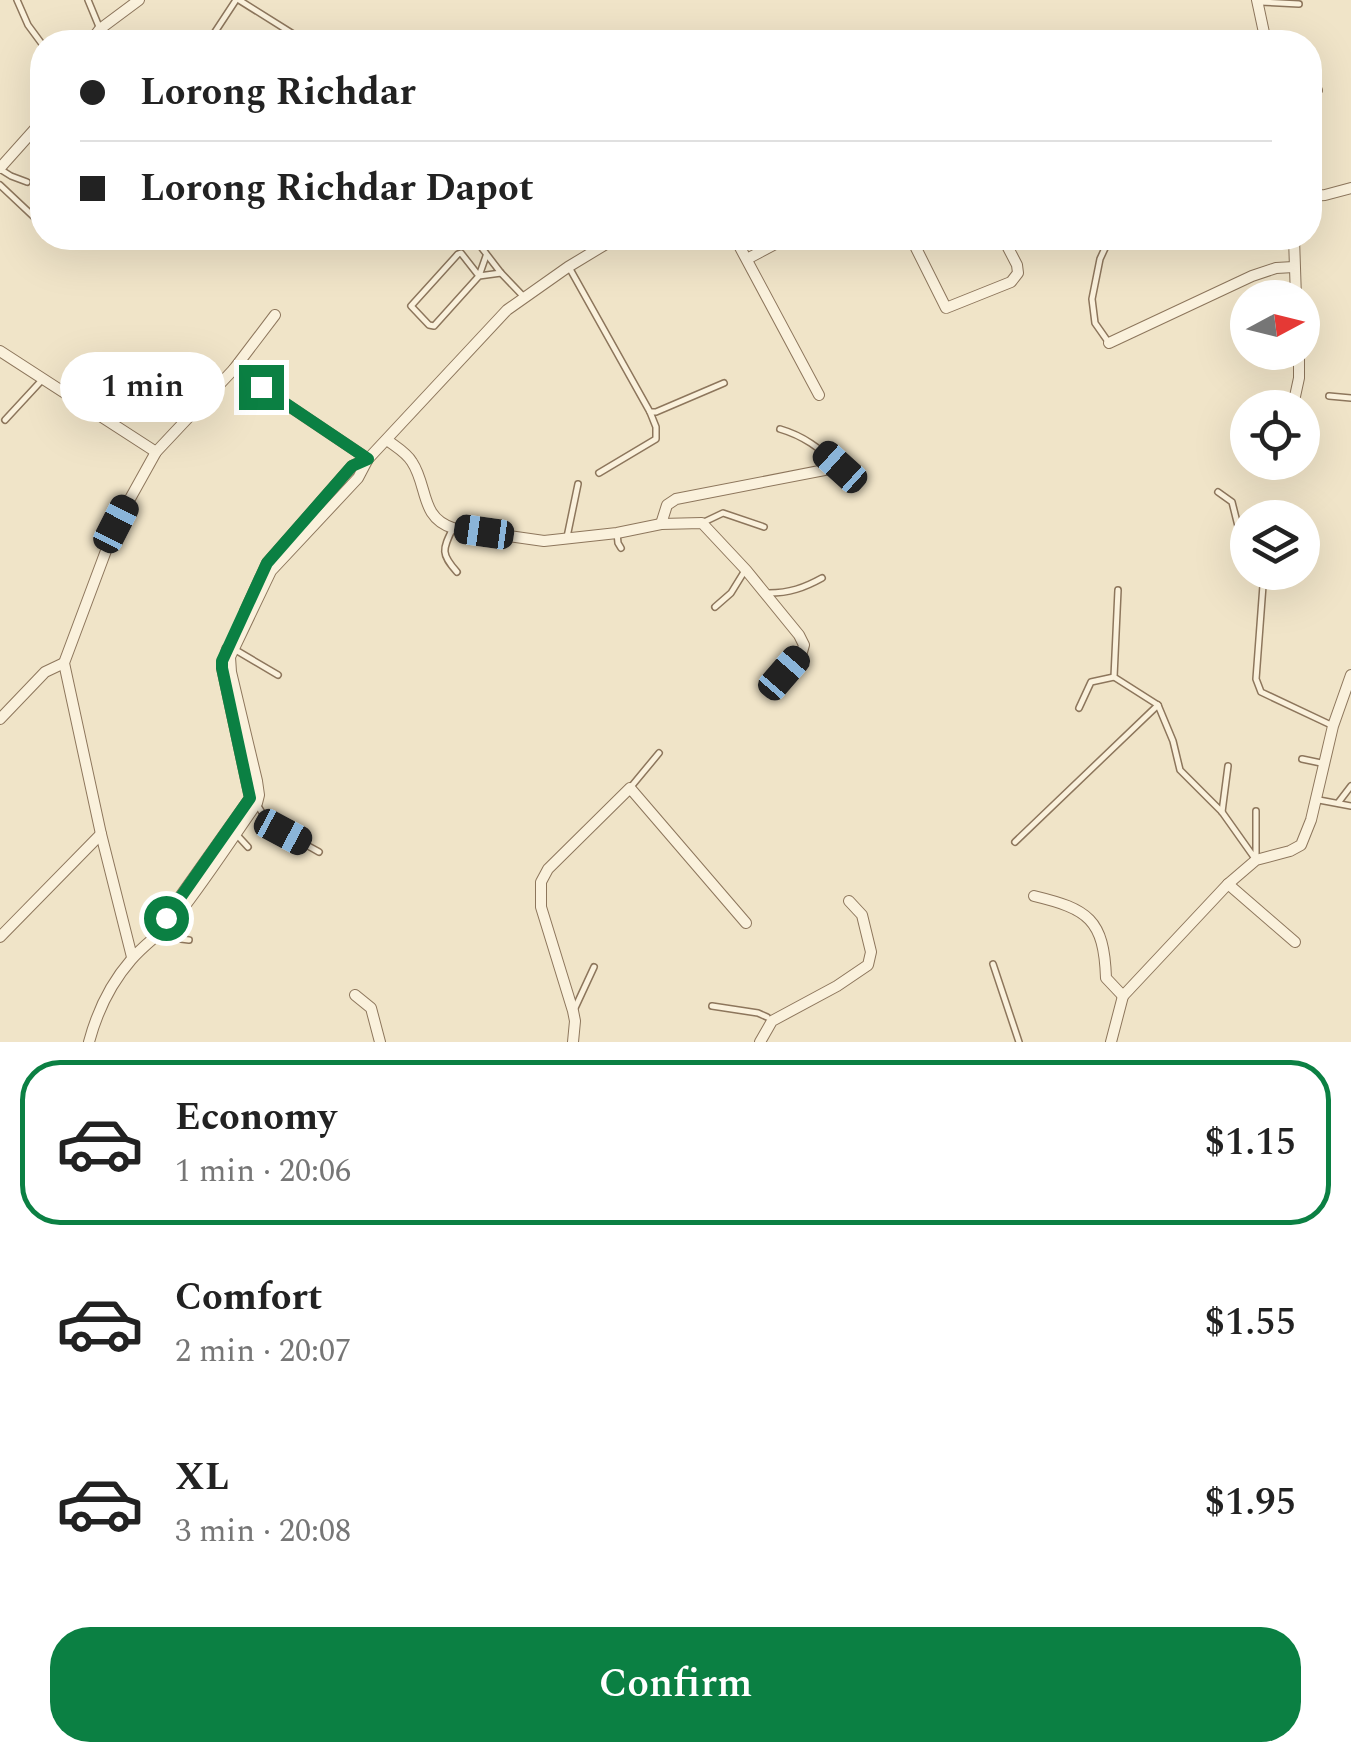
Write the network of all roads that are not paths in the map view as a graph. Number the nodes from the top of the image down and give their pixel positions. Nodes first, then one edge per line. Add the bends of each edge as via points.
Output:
1 (16, 0) edge
2 (88, 0) edge
3 (138, 0) edge
4 (237, 0) edge
5 (1257, 1) edge
6 (1299, 4) dead end
7 (100, 29) joint
8 (32, 30) edge
9 (216, 30) edge
10 (286, 30) edge
11 (1263, 30) edge
12 (30, 134) edge
13 (0, 168) edge
14 (27, 182) dead end
15 (0, 185) edge
16 (1351, 188) edge
17 (1322, 195) edge
18 (30, 213) edge
19 (482, 250) edge
20 (596, 250) edge
21 (743, 250) edge
22 (764, 250) edge
23 (917, 250) edge
24 (1009, 250) edge
25 (1104, 250) edge
26 (1294, 250) edge
27 (486, 256) junction
28 (748, 259) junction
29 (568, 267) junction
30 (1294, 267) junction
31 (501, 273) junction
32 (479, 276) junction
33 (1295, 280) edge
34 (525, 298) junction
35 (276, 314) dead end
36 (1109, 342) joint
37 (2, 354) edge
38 (234, 369) junction
39 (42, 380) junction
40 (724, 383) dead end
41 (819, 395) dead end
42 (1329, 396) dead end
43 (1351, 398) edge
44 (650, 412) junction
45 (5, 420) dead end
46 (780, 429) dead end
47 (387, 440) junction
48 (156, 452) junction
49 (368, 459) junction
50 (840, 467) joint
51 (599, 473) dead end
52 (578, 484) dead end
53 (1218, 492) dead end
54 (1230, 501) edge
55 (702, 523) junction
56 (660, 524) junction
57 (764, 527) dead end
58 (453, 528) junction
59 (617, 533) junction
60 (664, 538) dead end
61 (567, 540) junction
62 (621, 548) dead end
63 (746, 570) junction
64 (457, 572) dead end
65 (822, 578) dead end
66 (1118, 590) dead end
67 (1263, 590) edge
68 (766, 593) junction
69 (715, 607) dead end
70 (234, 649) junction
71 (64, 664) junction
72 (784, 673) dead end
73 (278, 675) dead end
74 (1351, 675) edge
75 (1114, 677) junction
76 (1158, 704) junction
77 (1080, 708) dead end
78 (0, 720) edge
79 (1333, 726) junction
80 (659, 754) dead end
81 (1302, 759) dead end
82 (1324, 764) junction
83 (1228, 766) dead end
84 (1351, 786) edge
85 (630, 788) junction
86 (1316, 799) junction
87 (257, 803) junction
88 (1338, 803) junction
89 (1351, 806) edge
90 (1256, 810) dead end
91 (1222, 812) junction
92 (101, 834) junction
93 (236, 834) junction
94 (1015, 842) dead end
95 (248, 847) dead end
96 (320, 852) dead end
97 (1256, 860) junction
98 (1228, 884) junction
99 (1034, 896) dead end
100 (849, 900) dead end
101 (746, 923) dead end
102 (166, 929) junction
103 (0, 937) edge
104 (189, 940) dead end
105 (1295, 942) dead end
106 (132, 958) junction
107 (993, 964) dead end
108 (594, 967) dead end
109 (356, 995) dead end
110 (1123, 996) junction
111 (712, 1006) dead end
112 (764, 1008) dead end
113 (573, 1011) junction
114 (770, 1019) junction
115 (89, 1042) edge
116 (380, 1042) edge
117 (573, 1042) edge
118 (760, 1042) edge
119 (1019, 1042) edge
120 (1111, 1042) edge

1 - 8 lane
2 - 7 lane
3 - 7 street
4 - 9 lane
4 - 10 lane
5 - 6 lane
5 - 11 street
12 - 13 street
13 - 14 lane
15 - 18 lane
16 - 17 street
19 - 27 lane
20 - 29 street
21 - 28 street
22 - 28 street
23 - 24 street via 946,308 1011,282 1018,273
25 - 36 lane via 1092,300 1095,323
26 - 30 street
27 - 31 lane
27 - 32 lane
28 - 41 street
29 - 34 street
29 - 44 lane
30 - 33 street
30 - 36 street via 1252,276
31 - 32 lane
31 - 34 lane
32 - 32 lane via 460,253 412,306 434,326
34 - 47 street
35 - 38 street
37 - 39 street
38 - 48 street
38 - 49 street
39 - 45 lane
39 - 48 street
40 - 44 lane
42 - 43 lane
44 - 51 lane via 656,439
46 - 50 lane via 813,443
47 - 49 street
47 - 58 street via 415,466 432,515
48 - 71 street via 116,524
49 - 70 street via 271,571
49 - 102 street via 352,466 267,563 222,661 250,798 172,908
50 - 56 street via 676,499
52 - 61 lane
53 - 54 lane
55 - 56 street
55 - 57 lane via 723,513
55 - 63 street
56 - 59 street
56 - 60 lane
58 - 61 street
58 - 64 lane via 445,558
59 - 61 street
59 - 62 lane
63 - 68 street
63 - 69 lane
65 - 68 lane via 803,589
66 - 75 lane
67 - 79 lane via 1256,679 1261,692
68 - 72 street via 804,645
70 - 73 lane
70 - 87 street via 230,662
71 - 78 street via 45,672
71 - 92 street
74 - 79 street
75 - 76 lane
75 - 77 lane via 1091,682
76 - 91 lane via 1180,770
76 - 94 lane
79 - 82 street
80 - 85 lane
81 - 82 lane
82 - 86 street
83 - 91 lane
84 - 88 lane
85 - 101 street
85 - 113 street via 541,882 541,907
86 - 88 lane
86 - 97 street via 1301,845
87 - 93 street
87 - 96 lane via 283,832
88 - 89 lane
90 - 97 lane
91 - 97 lane
92 - 103 street
92 - 106 street
93 - 95 lane
93 - 102 street
97 - 98 street
98 - 105 street
98 - 110 street
99 - 110 street via 1086,914 1101,941 1106,978
100 - 114 street via 862,915 868,965
102 - 104 lane
102 - 106 street
106 - 115 street via 111,988
107 - 119 lane
108 - 113 lane
109 - 116 street via 371,1008
110 - 120 street
111 - 114 lane
112 - 114 lane
113 - 117 street
114 - 118 street

